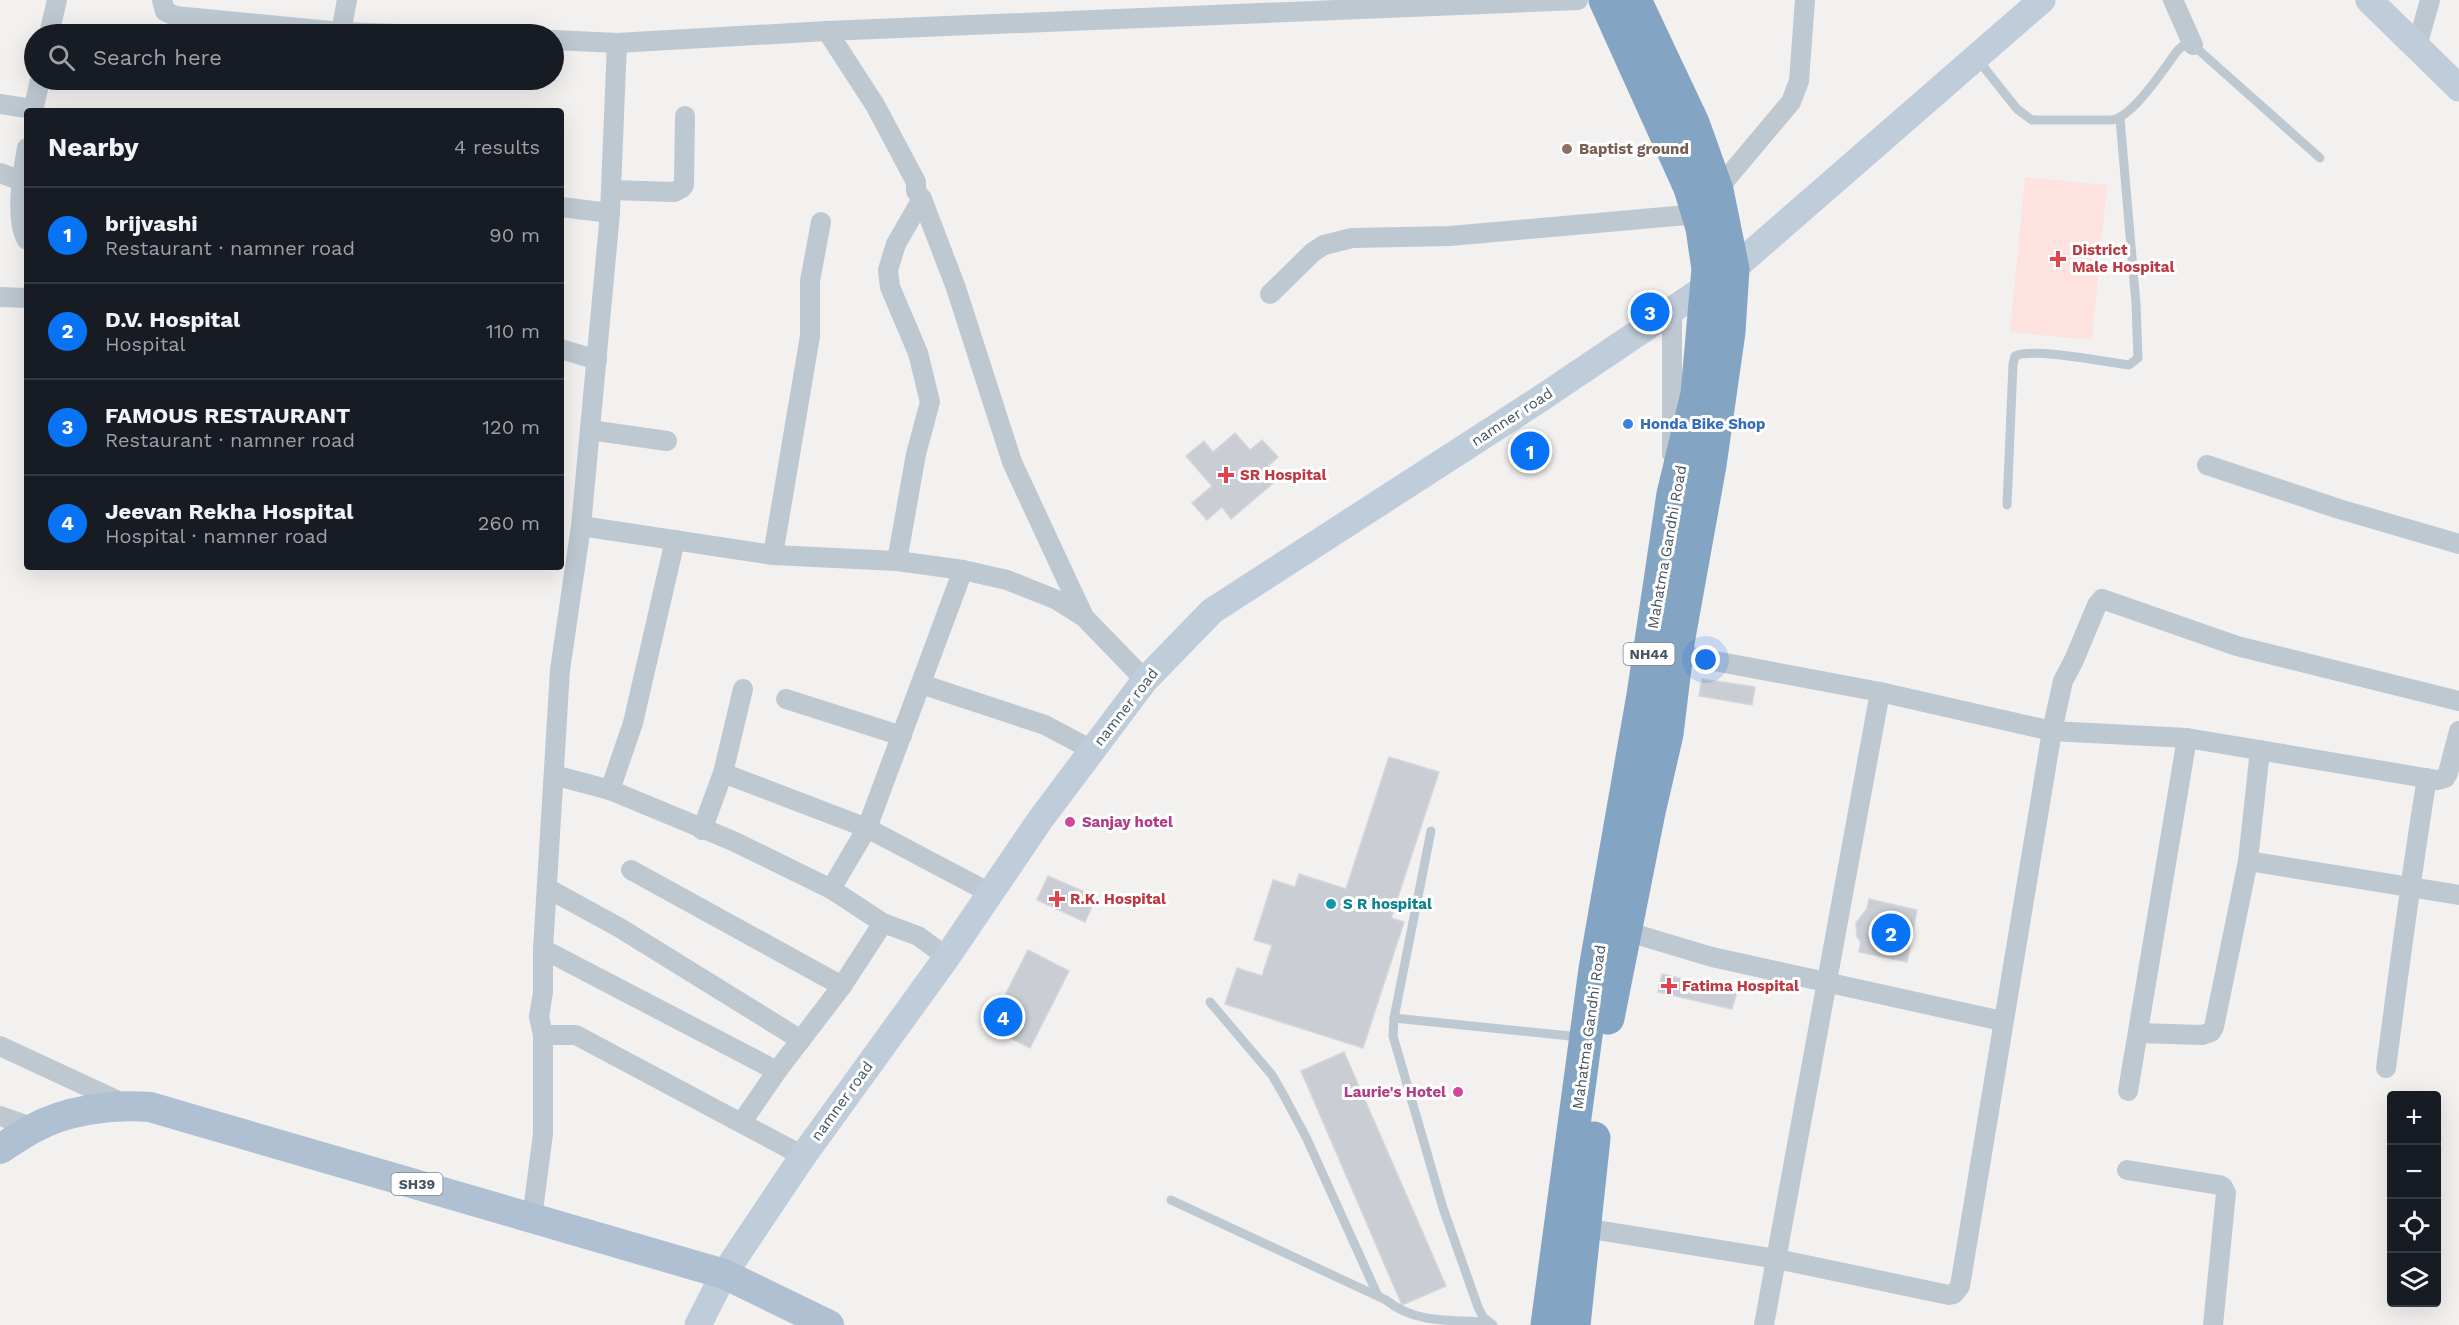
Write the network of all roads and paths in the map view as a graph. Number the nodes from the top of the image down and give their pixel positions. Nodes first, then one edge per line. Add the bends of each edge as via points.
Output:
1 (57, 0) edge
2 (162, 0) edge
3 (347, 0) edge
4 (1578, 0) edge
5 (1605, 0) edge
6 (1635, 0) edge
7 (1805, 0) edge
8 (2042, 0) edge
9 (2173, 0) edge
10 (2369, 0) edge
11 (2430, 0) edge
12 (51, 24) edge
13 (258, 24) edge
14 (342, 24) edge
15 (827, 31) junction
16 (564, 40) edge
17 (617, 43) junction
18 (2193, 45) junction
19 (2417, 46) junction
20 (1976, 58) junction
21 (2459, 88) edge
22 (37, 90) edge
23 (0, 104) edge
24 (24, 108) edge
25 (33, 108) edge
26 (685, 116) dead end
27 (2120, 119) junction
28 (2320, 158) dead end
29 (24, 168) edge
30 (0, 173) edge
31 (22, 181) junction
32 (612, 190) junction
33 (922, 199) junction
34 (1708, 202) junction
35 (564, 207) edge
36 (610, 213) junction
37 (820, 222) dead end
38 (24, 234) edge
39 (1733, 269) junction
40 (1707, 286) junction
41 (1270, 294) dead end
42 (0, 297) edge
43 (24, 298) edge
44 (1672, 310) junction
45 (564, 350) edge
46 (597, 360) junction
47 (590, 430) junction
48 (667, 441) dead end
49 (2207, 465) dead end
50 (1672, 502) junction
51 (2007, 506) dead end
52 (580, 526) junction
53 (675, 540) junction
54 (2459, 544) edge
55 (773, 555) junction
56 (897, 561) junction
57 (963, 570) junction
58 (1084, 617) junction
59 (1677, 654) junction
60 (1144, 680) junction
61 (921, 684) junction
62 (743, 689) dead end
63 (1880, 692) junction
64 (786, 699) dead end
65 (2459, 702) edge
66 (2052, 731) junction
67 (2459, 731) edge
68 (902, 736) junction
69 (2187, 738) junction
70 (1092, 750) junction
71 (2260, 750) junction
72 (723, 773) junction
73 (554, 775) junction
74 (2427, 778) junction
75 (610, 790) junction
76 (867, 828) junction
77 (702, 830) junction
78 (1431, 831) dead end
79 (2248, 861) junction
80 (631, 870) dead end
81 (2410, 886) junction
82 (547, 888) junction
83 (831, 889) junction
84 (990, 893) junction
85 (2459, 895) edge
86 (882, 923) junction
87 (1619, 942) junction
88 (543, 949) junction
89 (947, 957) junction
90 (1827, 981) junction
91 (842, 986) junction
92 (1210, 1002) dead end
93 (1394, 1018) junction
94 (2002, 1021) junction
95 (2138, 1033) junction
96 (543, 1035) junction
97 (1586, 1037) junction
98 (801, 1040) junction
99 (0, 1046) edge
100 (2386, 1068) dead end
101 (777, 1071) junction
102 (2128, 1091) dead end
103 (127, 1105) junction
104 (0, 1116) edge
105 (742, 1122) junction
106 (34, 1128) junction
107 (0, 1149) edge
108 (803, 1156) junction
109 (2127, 1170) dead end
110 (1171, 1200) dead end
111 (532, 1218) junction
112 (1584, 1228) junction
113 (1777, 1259) junction
114 (724, 1274) junction
115 (1378, 1296) junction
116 (789, 1315) edge
117 (1490, 1323) edge
118 (698, 1325) edge
119 (830, 1325) edge
120 (1547, 1325) edge
121 (1574, 1325) edge
122 (1764, 1325) edge
123 (2213, 1325) edge

1 - 12 street
2 - 13 street via 165,11 175,16
3 - 14 street
4 - 15 street
5 - 34 highway, Mahatma Gandhi Road / NH44 via 1686,177
6 - 34 highway, Mahatma Gandhi Road / NH44 via 1693,123
7 - 34 street via 1796,92
8 - 20 main road, namner road
9 - 18 street
10 - 19 main road
11 - 19 street
15 - 17 street
15 - 33 street via 874,105
16 - 17 street
17 - 32 street
18 - 27 lane via 2178,50
18 - 28 lane
19 - 21 main road
20 - 27 lane via 2017,109 2032,120
20 - 39 main road, namner road
22 - 25 street
23 - 24 street
26 - 32 street via 682,188 674,192
27 - 51 lane via 2138,358 2129,365 2030,352 2015,356
29 - 31 street
30 - 31 street
31 - 38 street
32 - 36 street
33 - 56 street via 896,244 888,270 890,287 918,353 930,402 917,446
33 - 58 street via 967,321 1012,462
34 - 39 highway, Mahatma Gandhi Road / NH44
34 - 40 highway, Mahatma Gandhi Road / NH44
34 - 41 street via 1450,236 1344,240 1313,252
35 - 36 street
36 - 46 street
37 - 55 street via 810,281 810,336
39 - 40 main road, namner road
39 - 59 highway, Mahatma Gandhi Road / NH44 via 1729,332 1712,454
40 - 44 main road, namner road
40 - 50 highway, Mahatma Gandhi Road / NH44 via 1697,394
42 - 43 street
44 - 50 street
44 - 60 main road, namner road via 1212,611
45 - 46 street
46 - 47 street
47 - 48 street
47 - 52 street
49 - 54 street via 2339,510
50 - 97 highway, Mahatma Gandhi Road / NH44
52 - 53 street
52 - 73 street via 560,670
53 - 55 street
53 - 75 street via 633,723
55 - 56 street
56 - 57 street
57 - 58 street via 1017,584 1057,600
57 - 61 street
58 - 60 street
59 - 63 street
59 - 87 highway, Mahatma Gandhi Road / NH44 via 1667,734
60 - 70 main road, namner road
61 - 68 street
61 - 70 street via 1045,725
62 - 72 street
63 - 66 street
63 - 90 street
64 - 68 street
65 - 66 street via 2237,646 2102,599 2063,681
66 - 69 street
66 - 94 street
67 - 74 street via 2445,778
68 - 76 street
69 - 71 street
69 - 95 street
70 - 84 main road, namner road
71 - 74 street
71 - 79 street
72 - 76 street
72 - 77 street
73 - 75 street
73 - 82 street
74 - 81 street
75 - 77 street
76 - 83 street
76 - 84 street
77 - 83 street
78 - 93 lane
79 - 81 street
79 - 95 street via 2211,1032
80 - 91 street
81 - 85 street
81 - 100 street
82 - 88 street
82 - 98 street via 620,928
83 - 86 street
84 - 89 main road, namner road
86 - 89 street via 918,936
86 - 91 street
87 - 90 street
87 - 112 highway, Mahatma Gandhi Road / NH44
88 - 96 street via 539,1017
88 - 101 street
89 - 108 main road, namner road
90 - 94 street
90 - 113 street
91 - 98 street
92 - 115 lane via 1272,1075 1283,1094
93 - 97 lane
93 - 117 lane via 1393,1036 1443,1208 1478,1307
94 - 113 street via 1958,1290 1949,1295
95 - 102 street
96 - 105 street via 576,1035
96 - 111 street via 543,1134
97 - 120 highway, Mahatma Gandhi Road / NH44
98 - 101 street
99 - 103 street
101 - 105 street
103 - 106 main road, SH39 via 74,1113
103 - 111 main road, SH39 via 150,1107
104 - 106 street
105 - 108 street
106 - 107 main road, SH39
108 - 114 main road, namner road
109 - 123 street via 2223,1187 2226,1193
110 - 115 lane
111 - 114 main road, SH39
112 - 113 street
112 - 121 highway, Mahatma Gandhi Road / NH44
113 - 122 street
114 - 116 main road, SH39
114 - 118 main road, namner road
115 - 117 lane via 1398,1310 1420,1318
116 - 119 main road, SH39

